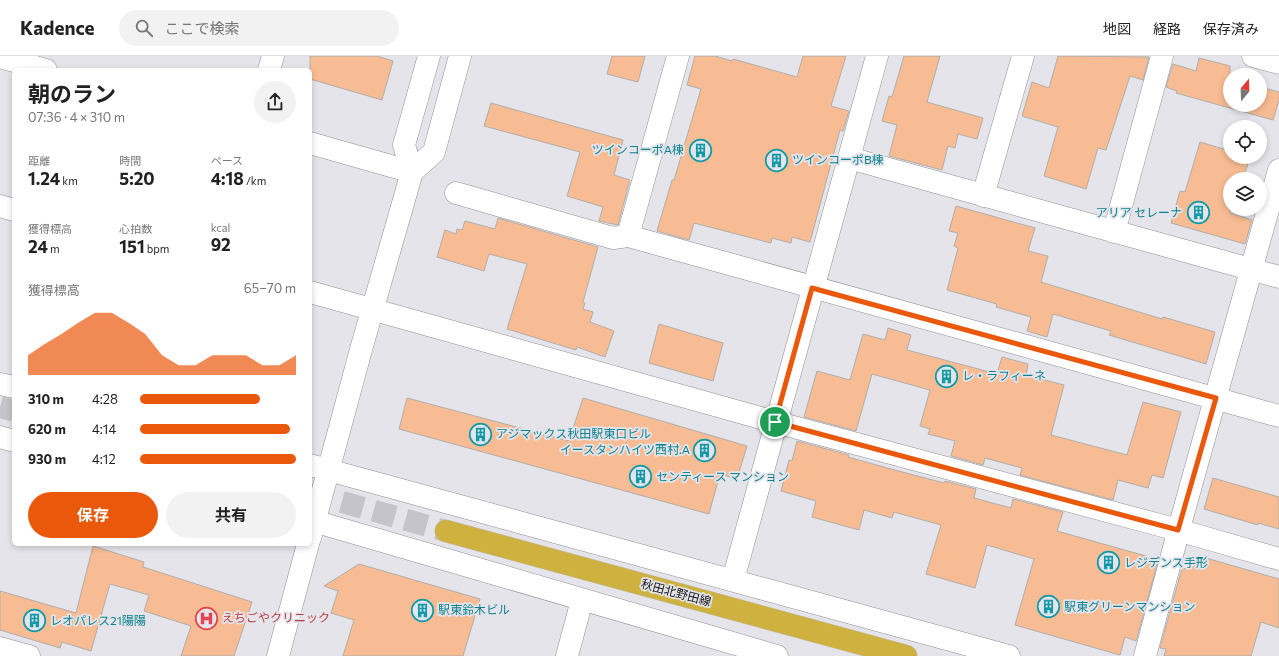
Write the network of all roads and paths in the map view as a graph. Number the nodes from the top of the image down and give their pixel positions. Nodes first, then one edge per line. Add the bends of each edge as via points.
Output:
1 (273, 56) edge
2 (429, 56) edge
3 (460, 56) edge
4 (678, 56) edge
5 (878, 56) edge
6 (1023, 56) edge
7 (1162, 56) edge
8 (1252, 56) edge
9 (0, 57) edge
10 (1279, 63) edge
11 (39, 68) edge
12 (270, 68) edge
13 (312, 144) edge
14 (849, 158) junction
15 (1279, 170) edge
16 (412, 172) junction
17 (456, 193) dead end
18 (983, 196) junction
19 (0, 206) edge
20 (12, 209) edge
21 (1114, 232) junction
22 (628, 236) junction
23 (1250, 270) junction
24 (1279, 277) edge
25 (812, 288) junction
26 (312, 293) edge
27 (372, 310) junction
28 (0, 384) edge
29 (12, 387) edge
30 (1216, 398) junction
31 (1279, 416) edge
32 (775, 422) junction
33 (0, 437) edge
34 (12, 440) edge
35 (320, 467) edge
36 (312, 519) edge
37 (312, 526) edge
38 (1178, 530) junction
39 (446, 531) tunnel mouth
40 (307, 546) edge
41 (1279, 559) edge
42 (733, 580) junction
43 (582, 600) junction
44 (0, 648) edge
45 (714, 648) edge
46 (29, 656) edge
47 (278, 656) edge
48 (567, 656) edge
49 (778, 656) edge
50 (906, 656) edge
51 (1009, 656) edge
52 (1145, 656) edge

1 - 12 street
2 - 16 street via 404,145
3 - 16 street via 434,152
4 - 22 street
5 - 14 street
6 - 18 street
7 - 21 street
8 - 10 street
9 - 11 street
13 - 16 street
14 - 18 street
14 - 25 street
15 - 23 street
16 - 27 street
17 - 22 street via 613,238
18 - 21 street
19 - 20 street
21 - 23 street
22 - 25 street
23 - 24 street
23 - 30 street
25 - 30 street
25 - 32 street
26 - 27 street
27 - 32 street
27 - 35 street
28 - 29 street
30 - 31 street
30 - 38 street
32 - 38 street
32 - 42 street
33 - 34 street
35 - 36 street
35 - 42 street
37 - 43 street
38 - 41 street
38 - 52 street
39 - 50 highway, 秋田北野田線
40 - 47 street
42 - 51 street
43 - 45 street
43 - 48 street
44 - 46 street
45 - 49 street

